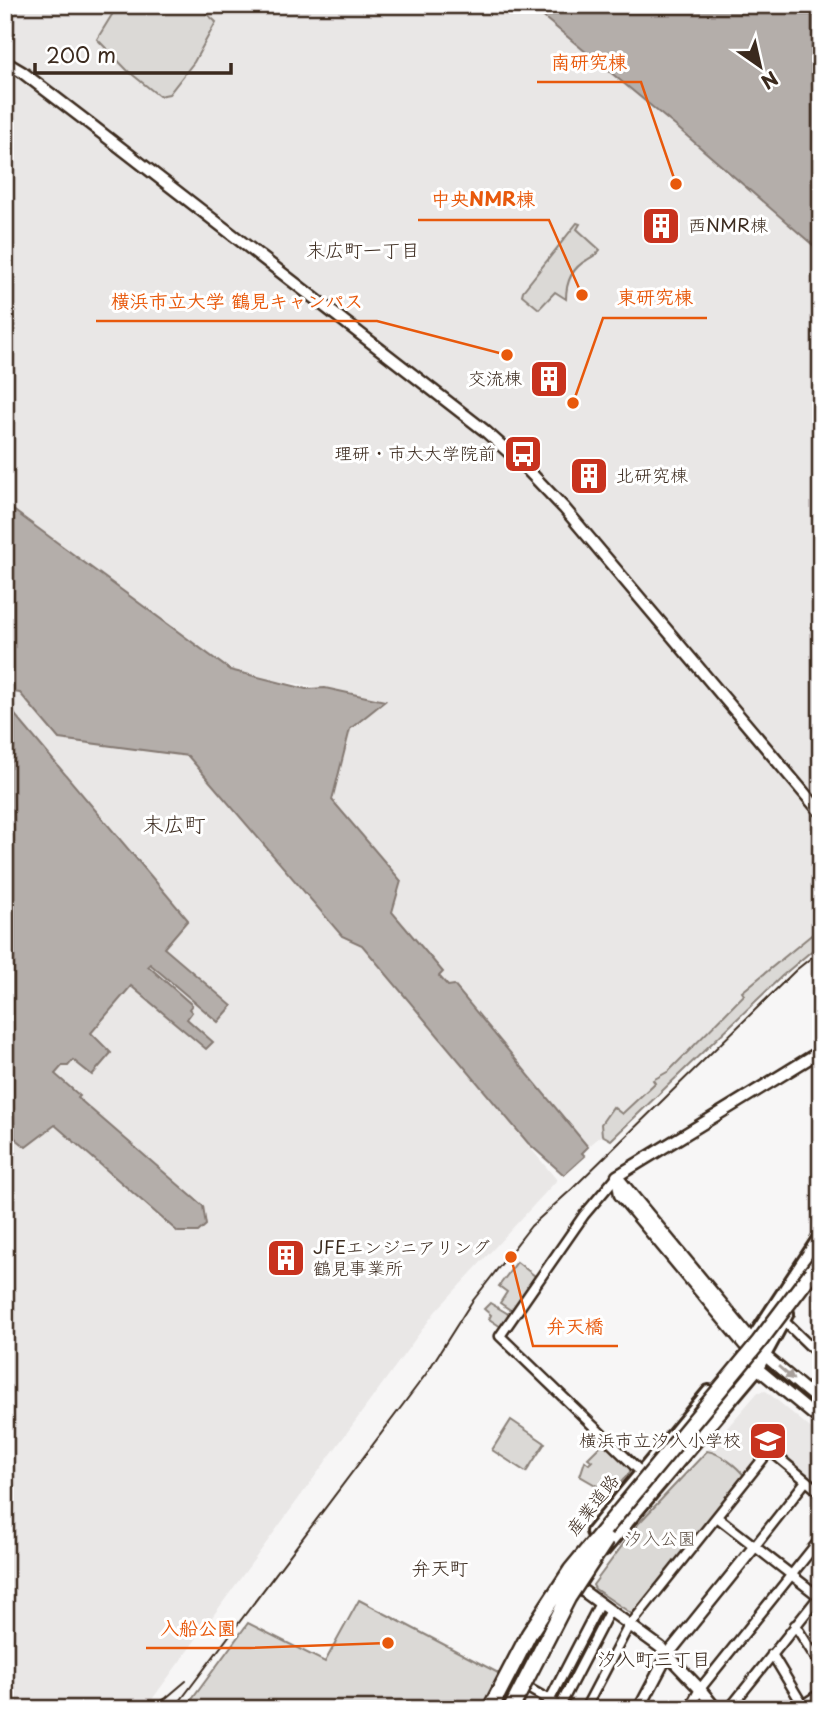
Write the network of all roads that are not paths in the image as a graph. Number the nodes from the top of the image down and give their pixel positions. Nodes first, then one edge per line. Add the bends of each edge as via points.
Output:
1 (5, 62) edge
2 (821, 813) edge
3 (821, 1051) edge
4 (617, 1176) junction
5 (821, 1236) edge
6 (821, 1244) edge
7 (819, 1267) edge
8 (798, 1271) junction
9 (783, 1320) junction
10 (749, 1344) junction
11 (764, 1355) junction
12 (821, 1357) edge
13 (757, 1368) junction
14 (819, 1398) edge
15 (821, 1421) edge
16 (641, 1472) junction
17 (806, 1481) junction
18 (657, 1488) junction
19 (821, 1493) edge
20 (717, 1517) junction
21 (821, 1538) edge
22 (755, 1546) junction
23 (604, 1549) junction
24 (792, 1574) junction
25 (579, 1588) junction
26 (820, 1596) edge
27 (600, 1602) junction
28 (610, 1610) junction
29 (631, 1624) junction
30 (795, 1625) junction
31 (530, 1629) junction
32 (668, 1654) junction
33 (772, 1654) junction
34 (821, 1666) edge
35 (526, 1687) junction
36 (700, 1689) junction
37 (821, 1693) edge
38 (5, 1704) edge
39 (547, 1704) edge
40 (563, 1707) edge
41 (802, 1707) edge
42 (14, 1709) edge
43 (489, 1709) edge
44 (497, 1709) edge
45 (503, 1709) edge
46 (513, 1709) edge
47 (585, 1709) edge
48 (639, 1709) edge
49 (690, 1709) edge
50 (716, 1709) edge
51 (729, 1709) edge

1 - 2 street via 484,430 522,464
3 - 4 street
4 - 10 street
4 - 16 street via 584,1215 500,1336
5 - 8 main road, 産業道路
6 - 7 main road, 産業道路
7 - 8 street
7 - 9 main road, 産業道路
7 - 43 highway, bridge via 563,1581
7 - 46 highway, bridge via 765,1347 594,1557 568,1598
8 - 10 main road, 産業道路
9 - 11 main road, 産業道路
9 - 12 street
10 - 11 street
10 - 13 street
10 - 16 main road, 産業道路
11 - 13 main road, 産業道路
11 -> 14 street
13 - 15 street
13 - 18 main road, 産業道路
16 - 18 street
16 - 31 main road, 産業道路 via 562,1573
17 - 19 street
17 - 20 street via 773,1453 766,1455
17 - 22 street
18 - 23 main road, 産業道路
20 - 22 street
20 - 29 street
21 - 24 street
22 - 24 street
22 - 32 street
23 - 25 main road, 産業道路
23 - 45 highway via 561,1600
24 - 26 street
24 - 36 street
25 - 27 street
25 - 35 main road, 産業道路
26 - 30 street
27 - 28 street
27 - 39 street
28 - 29 street
28 - 40 street
29 - 32 street
29 - 47 street
30 - 33 street
30 - 34 street
31 - 43 main road, 産業道路
31 - 44 highway via 520,1665
32 - 36 street
32 - 48 street
33 - 41 street
33 - 51 street
35 - 39 street
35 - 46 main road, 産業道路
36 - 49 street
36 - 50 street
37 - 41 street
38 - 42 street
39 - 40 street

